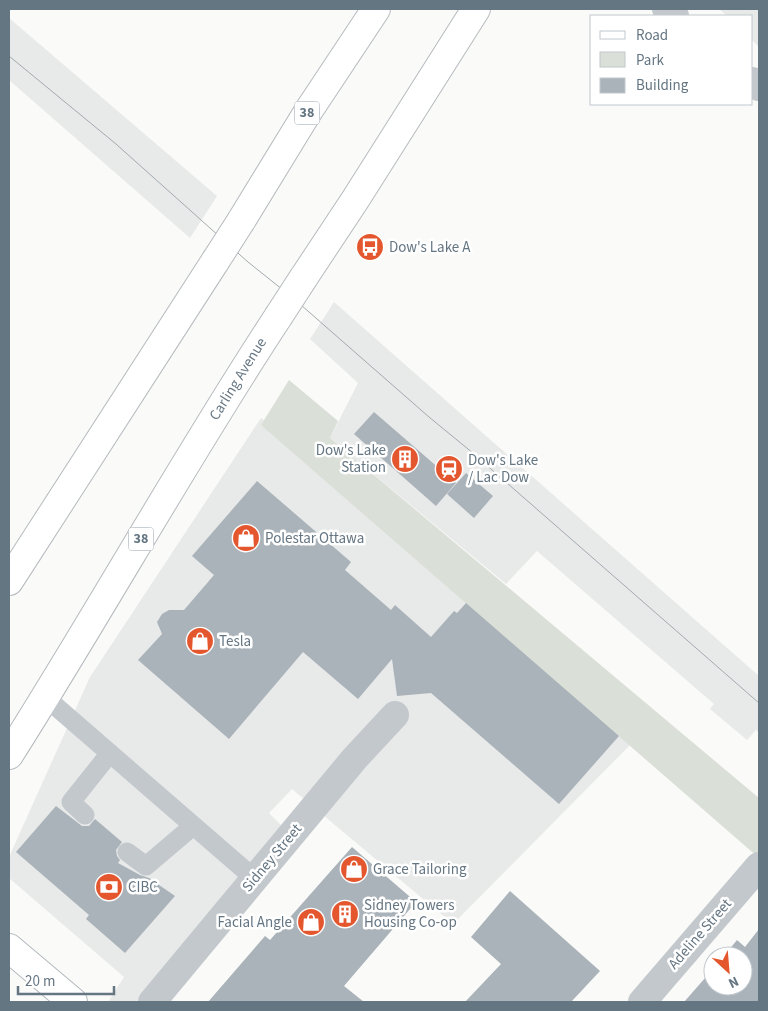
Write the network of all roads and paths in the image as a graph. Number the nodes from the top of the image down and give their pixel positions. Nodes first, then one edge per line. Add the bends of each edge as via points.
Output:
1 (376, 9) edge
2 (476, 9) edge
3 (9, 581) edge
4 (45, 698) junction
5 (395, 715) dead end
6 (110, 753) junction
7 (9, 755) edge
8 (84, 815) dead end
9 (193, 826) junction
10 (127, 852) dead end
11 (759, 866) edge
12 (254, 879) junction
13 (9, 948) edge
14 (72, 1002) edge
15 (152, 1002) edge
16 (642, 1002) edge

1 - 3 main road, 38, bridge
2 - 4 main road, Carling Avenue / 38, bridge via 232,388
4 - 6 lane
4 - 7 main road, Carling Avenue / 38
5 - 12 street, Sidney Street
6 - 8 lane via 70,802
6 - 9 lane
9 - 10 lane via 146,866
9 - 12 lane
11 - 16 street, Adeline Street
12 - 15 street, Sidney Street
13 - 14 main road

